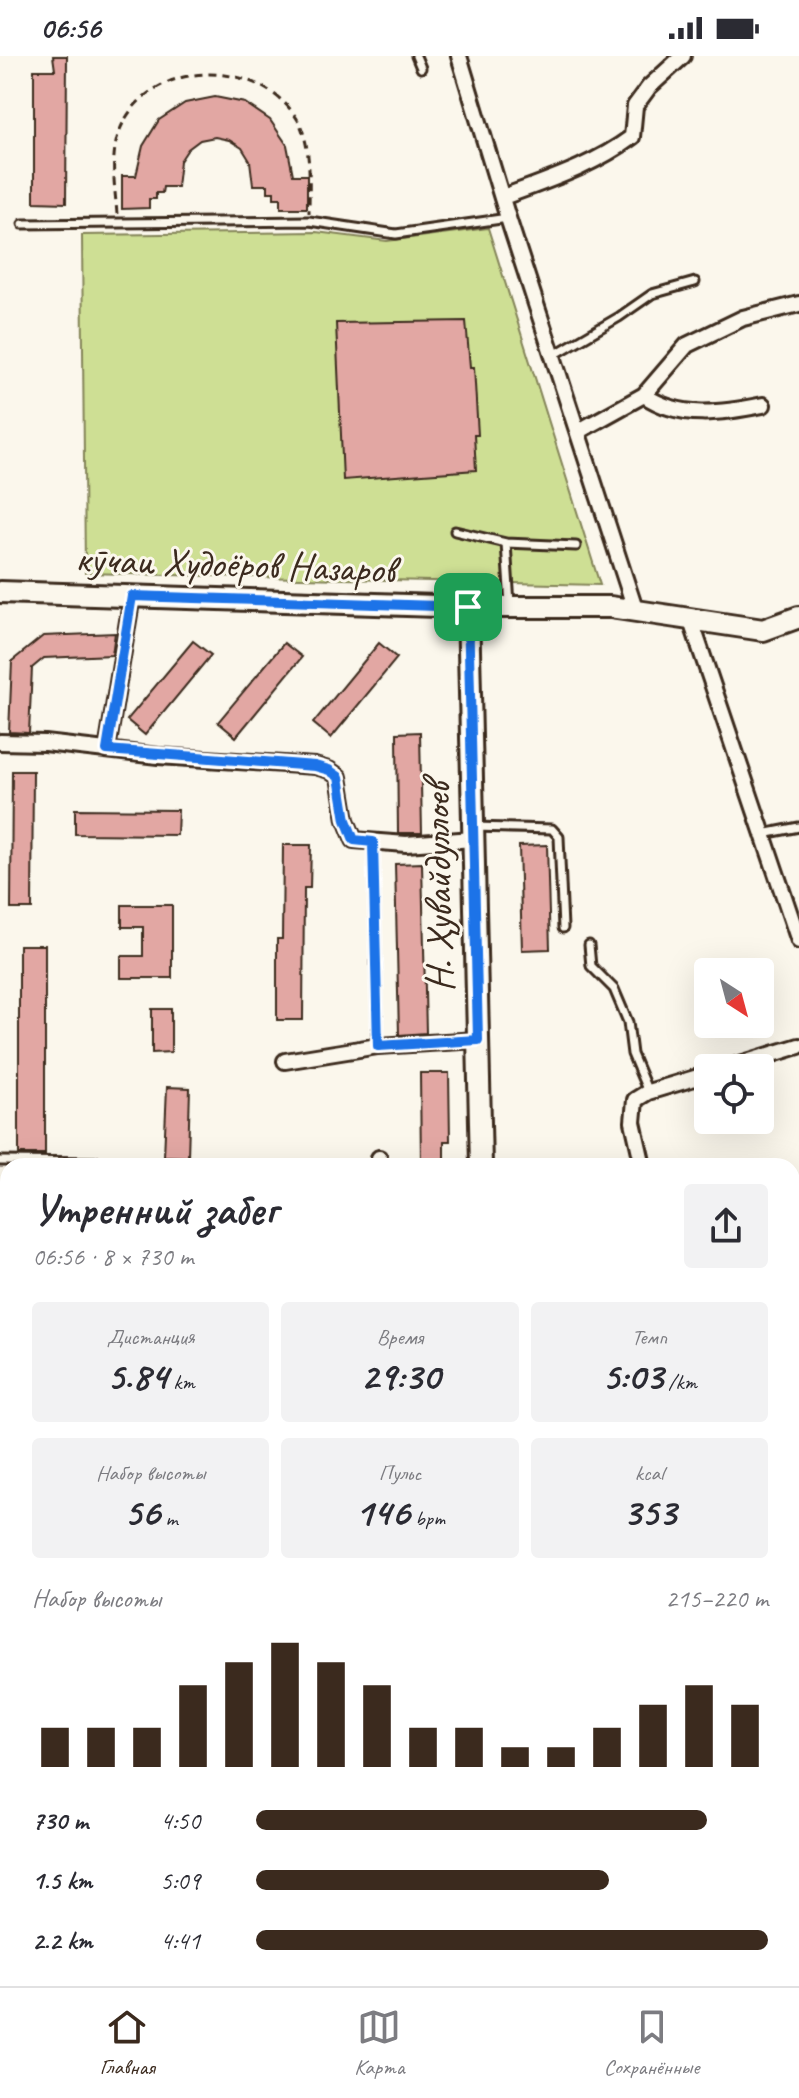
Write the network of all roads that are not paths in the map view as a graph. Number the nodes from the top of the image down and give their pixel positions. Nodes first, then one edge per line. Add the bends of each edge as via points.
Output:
1 (416, 56) edge
2 (459, 56) edge
3 (683, 56) edge
4 (421, 68) dead end
5 (503, 197) junction
6 (508, 218) junction
7 (23, 224) dead end
8 (695, 282) dead end
9 (799, 304) edge
10 (554, 355) junction
11 (644, 395) junction
12 (763, 405) dead end
13 (579, 431) junction
14 (455, 531) dead end
15 (506, 543) junction
16 (576, 546) dead end
17 (0, 592) edge
18 (132, 596) junction
19 (468, 607) junction
20 (510, 607) junction
21 (636, 612) junction
22 (799, 617) edge
23 (691, 621) junction
24 (0, 742) edge
25 (107, 750) junction
26 (799, 827) edge
27 (473, 833) junction
28 (763, 834) junction
29 (373, 842) junction
30 (563, 928) dead end
31 (799, 941) edge
32 (589, 945) dead end
33 (478, 1040) junction
34 (378, 1046) junction
35 (799, 1046) edge
36 (773, 1054) edge
37 (285, 1061) dead end
38 (694, 1078) edge
39 (648, 1092) junction
40 (481, 1158) edge
41 (641, 1158) edge

1 - 4 lane
2 - 5 street
3 - 5 street via 635,106 632,137 577,169
5 - 6 street
6 - 7 lane via 396,234 309,221
6 - 10 street
8 - 10 lane via 652,294
9 - 11 street via 743,318 687,345
10 - 13 street
11 - 12 street via 679,412 721,413
11 - 13 street
13 - 21 street
14 - 15 lane
15 - 16 lane
15 - 20 lane
17 - 18 street, кӯчаи Худоёров Назаров
18 - 19 street, кӯчаи Худоёров Назаров
18 - 25 street
19 - 20 street, кӯчаи Худоёров Назаров
19 - 27 street, Н. Ҳувайдуллоев
20 - 21 street, кӯчаи Худоёров Назаров
21 - 23 street, кӯчаи Худоёров Назаров
22 - 23 street, кӯчаи Худоёров Назаров via 763,630
23 - 28 street
24 - 25 street
25 - 29 street via 329,770 339,777 354,840
26 - 28 lane
27 - 29 street via 406,844
27 - 30 lane via 552,829 559,837
27 - 33 street, Н. Ҳувайдуллоев
28 - 31 street
29 - 34 lane
32 - 39 lane via 591,966 614,989 628,1022 632,1054
33 - 34 street
33 - 40 street, Н. Ҳувайдуллоев
34 - 37 street
35 - 36 street
38 - 39 street
39 - 41 street via 635,1100 633,1122

